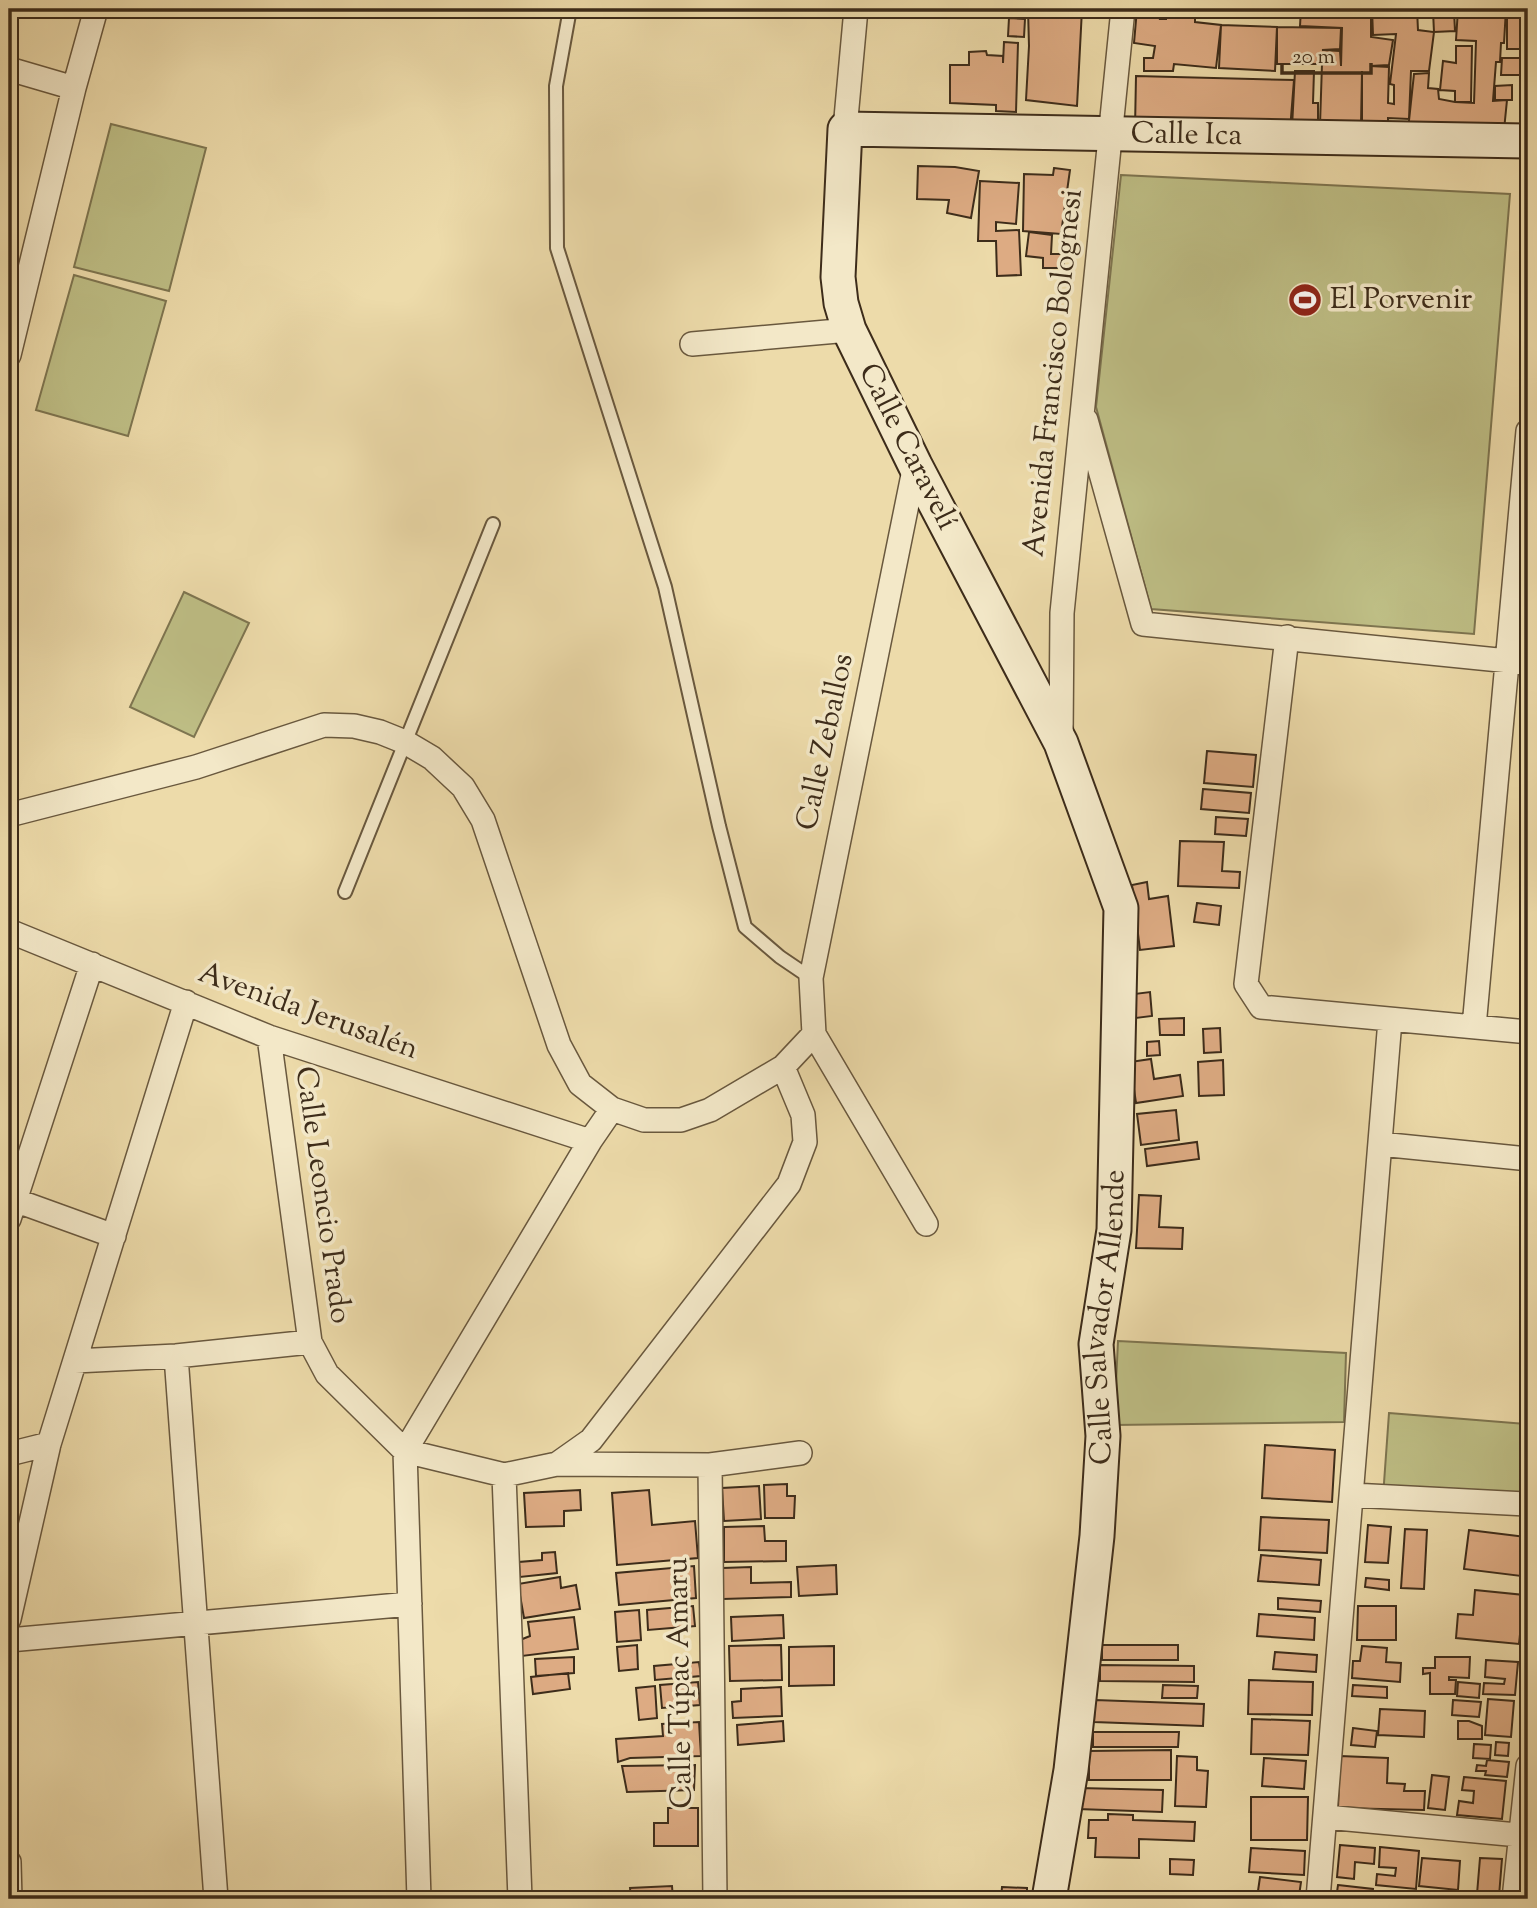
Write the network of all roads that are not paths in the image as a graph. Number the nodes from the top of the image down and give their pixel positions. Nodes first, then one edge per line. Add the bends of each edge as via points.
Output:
1 (96, 9) edge
2 (570, 9) edge
3 (856, 9) edge
4 (1123, 9) edge
5 (9, 69) edge
6 (74, 88) junction
7 (845, 128) junction
8 (1110, 133) junction
9 (1528, 141) edge
10 (849, 330) junction
11 (692, 344) dead end
12 (9, 355) edge
13 (1082, 406) junction
14 (1528, 431) edge
15 (915, 465) junction
16 (493, 524) dead end
17 (1287, 637) junction
18 (1518, 662) edge
19 (405, 742) junction
20 (1061, 743) junction
21 (9, 815) edge
22 (345, 892) dead end
23 (9, 931) edge
24 (92, 964) junction
25 (811, 978) junction
26 (186, 1002) junction
27 (1390, 1020) junction
28 (1474, 1027) junction
29 (1528, 1032) edge
30 (814, 1034) junction
31 (269, 1037) junction
32 (783, 1067) junction
33 (612, 1109) junction
34 (590, 1141) junction
35 (1380, 1144) junction
36 (1528, 1159) edge
37 (11, 1206) edge
38 (926, 1224) dead end
39 (114, 1237) junction
40 (310, 1342) junction
41 (176, 1356) junction
42 (75, 1361) junction
43 (49, 1444) junction
44 (405, 1451) junction
45 (800, 1452) dead end
46 (9, 1454) edge
47 (557, 1464) junction
48 (710, 1465) junction
49 (504, 1475) junction
50 (1352, 1495) junction
51 (1528, 1504) edge
52 (411, 1604) junction
53 (9, 1619) edge
54 (195, 1623) junction
55 (9, 1640) edge
56 (1528, 1766) edge
57 (1326, 1817) junction
58 (1524, 1835) edge
59 (9, 1862) edge
60 (10, 1899) edge
61 (216, 1899) edge
62 (419, 1899) edge
63 (520, 1899) edge
64 (715, 1899) edge
65 (1049, 1899) edge
66 (1318, 1899) edge
67 (1514, 1899) edge

1 - 6 street
2 - 25 lane via 556,86 557,248 665,587 745,927
3 - 7 street
4 - 8 street, Avenida Francisco Bolognesi
5 - 6 street
6 - 12 street
7 - 8 street, Calle Ica
7 - 10 street, Calle Caravelí via 838,277
8 - 9 street, Calle Ica
8 - 13 street, Avenida Francisco Bolognesi
10 - 11 street
10 - 15 street, Calle Caravelí
13 - 17 street via 1143,624
13 - 20 street, Avenida Francisco Bolognesi via 1062,613
14 - 18 street
15 - 20 street, Calle Caravelí
15 - 25 street, Calle Zeballos
16 - 19 lane
17 - 18 street
17 - 27 street via 1246,984 1261,1007
18 - 28 street
19 - 21 street via 354,726 324,725 196,767
19 - 22 lane
19 - 33 street via 432,758 463,787 483,820 559,1045 580,1084
20 - 65 street, Calle Salvador Allende via 1121,908 1114,1230 1096,1344 1102,1436 1097,1536 1070,1770
23 - 24 street, Avenida Jerusalén
24 - 26 street, Avenida Jerusalén
24 - 37 street
25 - 30 street, Calle Zeballos
26 - 31 street, Avenida Jerusalén
26 - 39 street
27 - 28 street
27 - 35 street
28 - 29 street
30 - 32 street
30 - 38 street
31 - 34 street, Avenida Jerusalén
31 - 40 street, Calle Leoncio Prado
32 - 33 street via 710,1110 681,1120 644,1120
32 - 47 street via 803,1115 805,1142 789,1184 591,1440
33 - 34 street
34 - 44 street
35 - 36 street
35 - 50 street
37 - 39 street
39 - 42 street
40 - 41 street
40 - 44 street, Calle Leoncio Prado via 327,1374
41 - 42 street
41 - 54 street
42 - 43 street
43 - 46 street
43 - 53 street
44 - 49 street
44 - 52 street
45 - 48 street
47 - 48 street
47 - 49 street
48 - 64 street, Calle Túpac Amaru
49 - 63 street
50 - 51 street
50 - 57 street
52 - 54 street
52 - 62 street
54 - 55 street
54 - 61 street
56 - 58 street
57 - 58 street
57 - 66 street
58 - 67 street
59 - 60 street

